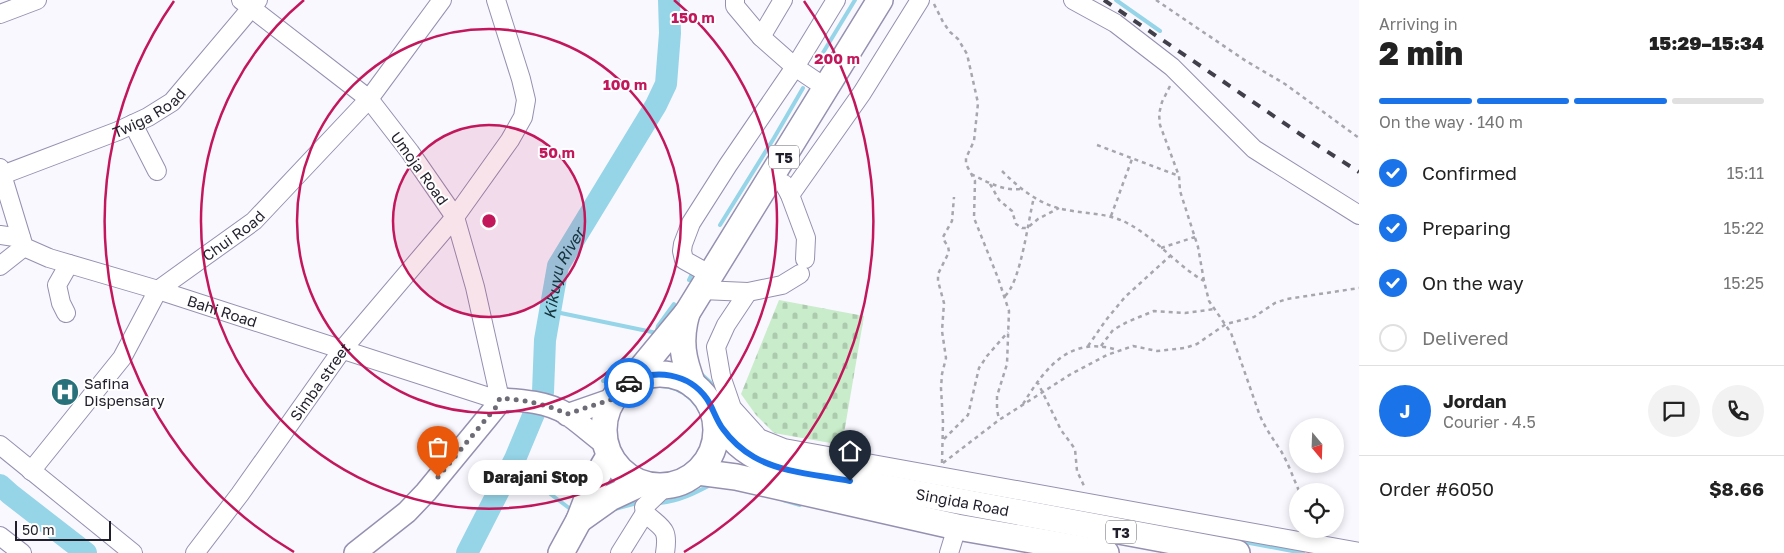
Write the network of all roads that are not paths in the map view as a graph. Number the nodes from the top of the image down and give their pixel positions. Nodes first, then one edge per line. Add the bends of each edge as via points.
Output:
1 (37, 0) edge
2 (442, 0) edge
3 (496, 0) edge
4 (735, 0) edge
5 (783, 0) edge
6 (836, 0) edge
7 (880, 0) edge
8 (920, 0) edge
9 (1073, 0) edge
10 (250, 3) edge
11 (0, 14) edge
12 (761, 37) junction
13 (795, 68) junction
14 (826, 88) junction
15 (369, 99) junction
16 (133, 124) junction
17 (157, 171) dead end
18 (775, 171) junction
19 (1, 172) edge
20 (790, 195) junction
21 (1359, 215) edge
22 (455, 217) junction
23 (0, 235) edge
24 (23, 242) junction
25 (69, 264) junction
26 (0, 266) edge
27 (707, 283) junction
28 (158, 290) junction
29 (748, 292) junction
30 (66, 314) dead end
31 (687, 314) junction
32 (342, 350) junction
33 (693, 385) junction
34 (621, 390) junction
35 (510, 399) junction
36 (712, 408) junction
37 (559, 411) junction
38 (0, 446) edge
39 (606, 450) junction
40 (30, 471) junction
41 (698, 472) junction
42 (640, 484) junction
43 (665, 487) junction
44 (645, 513) junction
45 (579, 520) junction
46 (957, 527) junction
47 (1, 539) edge
48 (666, 547) edge
49 (1229, 552) edge
50 (1359, 552) edge
51 (22, 553) edge
52 (133, 553) edge
53 (194, 553) edge
54 (355, 553) edge
55 (560, 553) edge
56 (620, 553) edge
57 (949, 553) edge
58 (1106, 553) edge

1 - 11 street
2 - 15 street, Chui Road
3 - 22 street, Simba street via 522,78 526,100 523,117
4 - 12 street via 735,6
5 - 12 street
6 - 13 street
7 - 14 highway, T5
8 - 20 street via 862,94
9 - 21 street via 1115,23 1172,67 1254,149
10 - 15 street, Umoja Road
10 - 16 street, Twiga Road via 172,102
12 - 13 street
13 - 14 street
13 - 27 street via 728,165 691,223 682,244 684,260
14 - 18 highway, T5
15 - 22 street, Umoja Road
15 - 28 street, Chui Road via 254,220
16 - 17 street
16 - 19 street, Twiga Road
18 - 20 street
18 - 27 highway, T5
19 - 24 street
20 - 29 street via 806,238 802,266 782,285
22 - 32 street, Simba street
22 - 35 street, Umoja Road
23 - 24 street, Bahi Road
24 - 25 street, Bahi Road via 49,258
24 - 26 street
25 - 28 street, Bahi Road
25 - 30 street via 57,285
27 - 29 street
27 - 31 highway, T5
28 - 32 street, Bahi Road
28 - 40 street, Chui Road via 122,358
29 - 50 street via 726,324 716,348 732,408 759,438 784,448
31 - 33 highway, T5 via 682,346
31 - 34 highway, T5
32 - 35 street, Bahi Road
32 - 53 street, Simba street
33 - 34 highway, T5 via 679,377 662,374 646,376
33 - 36 highway, T5
34 - 37 main road
34 - 39 highway, T5 via 606,412 603,428
35 - 37 main road
35 - 54 main road via 487,418 408,512
36 - 41 highway via 715,441 707,461
36 - 49 highway, Singida Road / T3 via 723,429 739,446 776,467
37 - 39 main road
38 - 40 street
39 - 42 highway via 617,468
39 - 45 highway, T5
40 - 52 street
41 - 43 highway via 683,482
41 - 46 highway, Singida Road / T3 via 736,477
42 - 43 highway
42 - 45 highway, T5 via 610,498
43 - 44 street via 644,507
44 - 48 street via 663,527
44 - 56 street
45 - 55 highway, T5
46 - 57 street
46 - 58 highway, Singida Road / T3
47 - 51 street

